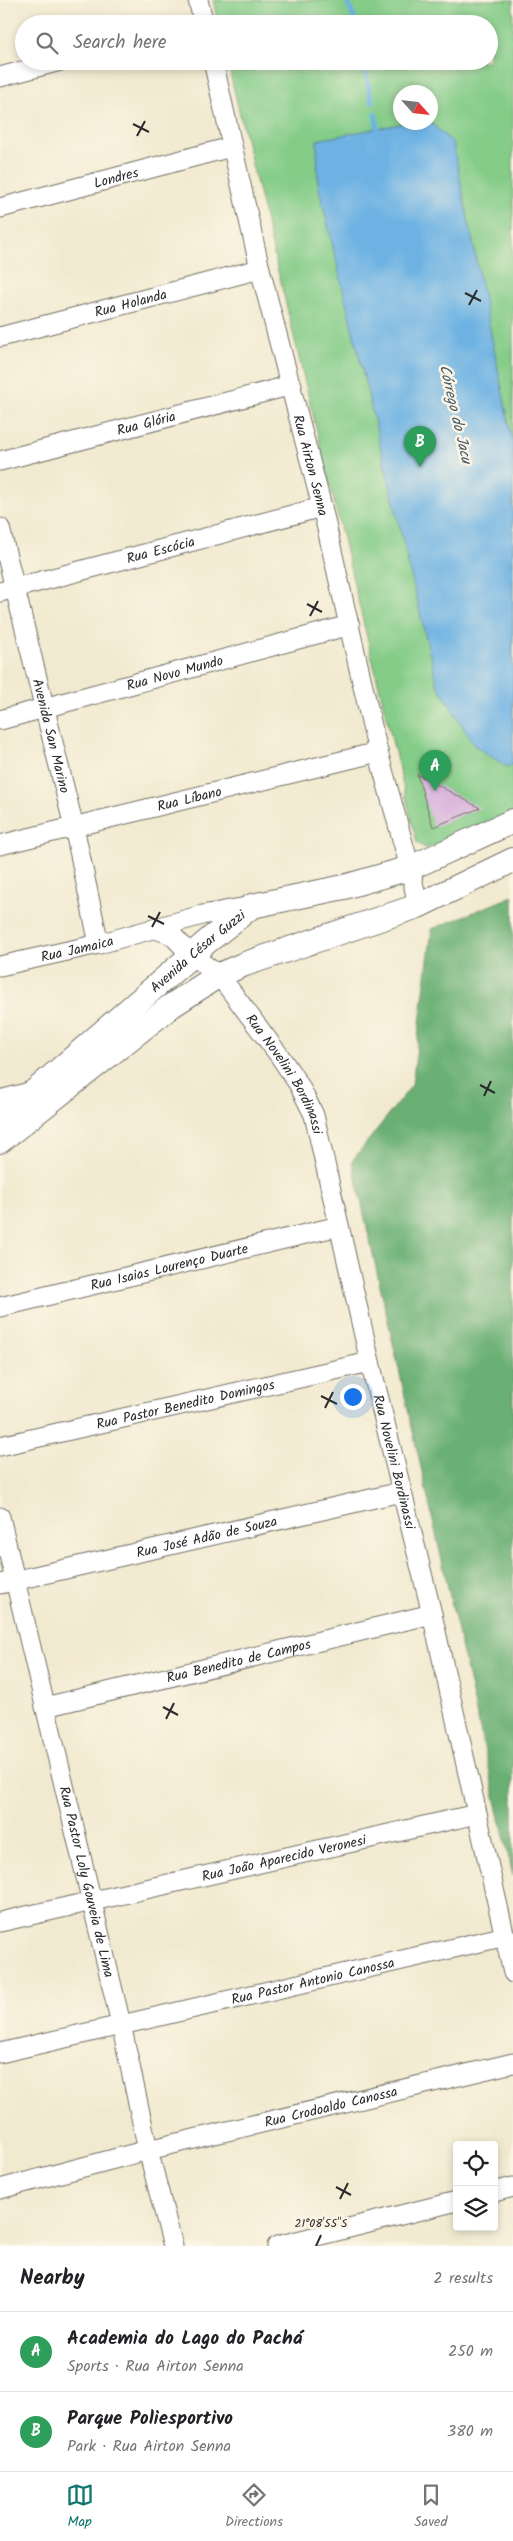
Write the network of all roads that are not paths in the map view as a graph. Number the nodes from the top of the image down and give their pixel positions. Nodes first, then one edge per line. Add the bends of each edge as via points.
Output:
1 (198, 0) edge
2 (202, 15) edge
3 (26, 70) edge
4 (215, 70) edge
5 (0, 77) edge
6 (231, 147) junction
7 (0, 208) edge
8 (260, 269) junction
9 (0, 337) edge
10 (292, 385) junction
11 (0, 462) edge
12 (322, 507) junction
13 (0, 528) edge
14 (7, 590) edge
15 (350, 625) junction
16 (44, 709) junction
17 (0, 720) edge
18 (378, 752) junction
19 (513, 820) edge
20 (74, 827) junction
21 (0, 845) edge
22 (513, 860) edge
23 (410, 868) junction
24 (252, 906) junction
25 (418, 906) junction
26 (153, 928) junction
27 (224, 928) junction
28 (99, 944) junction
29 (192, 956) junction
30 (245, 964) junction
31 (0, 966) edge
32 (219, 975) junction
33 (35, 1091) junction
34 (0, 1100) edge
35 (0, 1117) edge
36 (0, 1141) edge
37 (339, 1226) junction
38 (0, 1307) edge
39 (370, 1362) junction
40 (0, 1446) edge
41 (401, 1492) junction
42 (0, 1517) edge
43 (7, 1582) edge
44 (432, 1614) junction
45 (45, 1707) junction
46 (477, 1814) junction
47 (91, 1901) junction
48 (0, 1922) edge
49 (506, 1936) junction
50 (513, 1972) edge
51 (121, 2024) junction
52 (0, 2053) edge
53 (513, 2063) edge
54 (148, 2150) junction
55 (513, 2187) edge
56 (0, 2188) edge
57 (498, 2191) edge
58 (453, 2202) edge
59 (173, 2246) edge
60 (276, 2246) edge

1 - 2 street
3 - 5 street
4 - 6 street, Rua Airton Senna
6 - 7 street, Londres
6 - 8 street, Rua Airton Senna
8 - 9 street, Rua Holanda
8 - 10 street, Rua Airton Senna
10 - 11 street, Rua Glória
10 - 12 street, Rua Airton Senna
12 - 14 street, Rua Escócia
12 - 15 street, Rua Airton Senna
13 - 14 street, Avenida San Marino
14 - 16 street, Avenida San Marino
15 - 16 street, Rua Novo Mundo
15 - 18 street, Rua Airton Senna
16 - 17 street, Rua Novo Mundo
16 - 20 street, Avenida San Marino
18 - 20 street, Rua Líbano
18 - 23 street, Rua Airton Senna
19 - 23 street, Avenida César Guzzi
20 - 21 street, Rua Líbano
20 - 28 street, Avenida San Marino
22 - 25 street, Avenida César Guzzi
23 - 24 street, Avenida César Guzzi via 344,887
23 - 25 street, Rua Airton Senna
24 - 26 street, Rua Jamaica
24 - 27 street, Avenida César Guzzi
25 - 30 street, Avenida César Guzzi
26 - 28 street, Rua Jamaica
26 - 29 street via 178,940
27 - 29 street, Avenida César Guzzi
27 - 30 street via 216,940 218,950 229,959
28 - 31 street, Rua Jamaica
29 - 32 street, Rua Novelini Bordinassi
29 - 33 street, Avenida César Guzzi
30 - 32 street, Avenida César Guzzi
32 - 36 street, Avenida César Guzzi via 171,1006
32 - 37 street, Rua Novelini Bordinassi via 279,1055 314,1115
33 - 34 street
33 - 35 street, Avenida César Guzzi
37 - 38 street, Rua Isaias Lourenço Duarte
37 - 39 street, Rua Novelini Bordinassi
39 - 40 street, Rua Pastor Benedito Domingos
39 - 41 street, Rua Novelini Bordinassi
41 - 43 street, Rua José Adão de Souza
41 - 44 street, Rua Novelini Bordinassi
42 - 43 street, Rua Pastor Loly Gouveia de Lima
43 - 45 street, Rua Pastor Loly Gouveia de Lima
44 - 45 street, Rua Benedito de Campos
44 - 46 street, Rua Novelini Bordinassi
45 - 47 street, Rua Pastor Loly Gouveia de Lima
46 - 47 street, Rua João Aparecido Veronesi
46 - 49 street, Rua Novelini Bordinassi
47 - 48 street, Rua João Aparecido Veronesi
47 - 51 street, Rua Pastor Loly Gouveia de Lima
49 - 50 street, Rua Novelini Bordinassi
49 - 51 street, Rua Pastor Antonio Canossa
51 - 52 street, Rua Pastor Antonio Canossa
51 - 54 street, Rua Pastor Loly Gouveia de Lima
53 - 54 street, Rua Crodoaldo Canossa
54 - 56 street, Rua Crodoaldo Canossa
54 - 59 street, Rua Pastor Loly Gouveia de Lima
55 - 57 street
58 - 60 street

